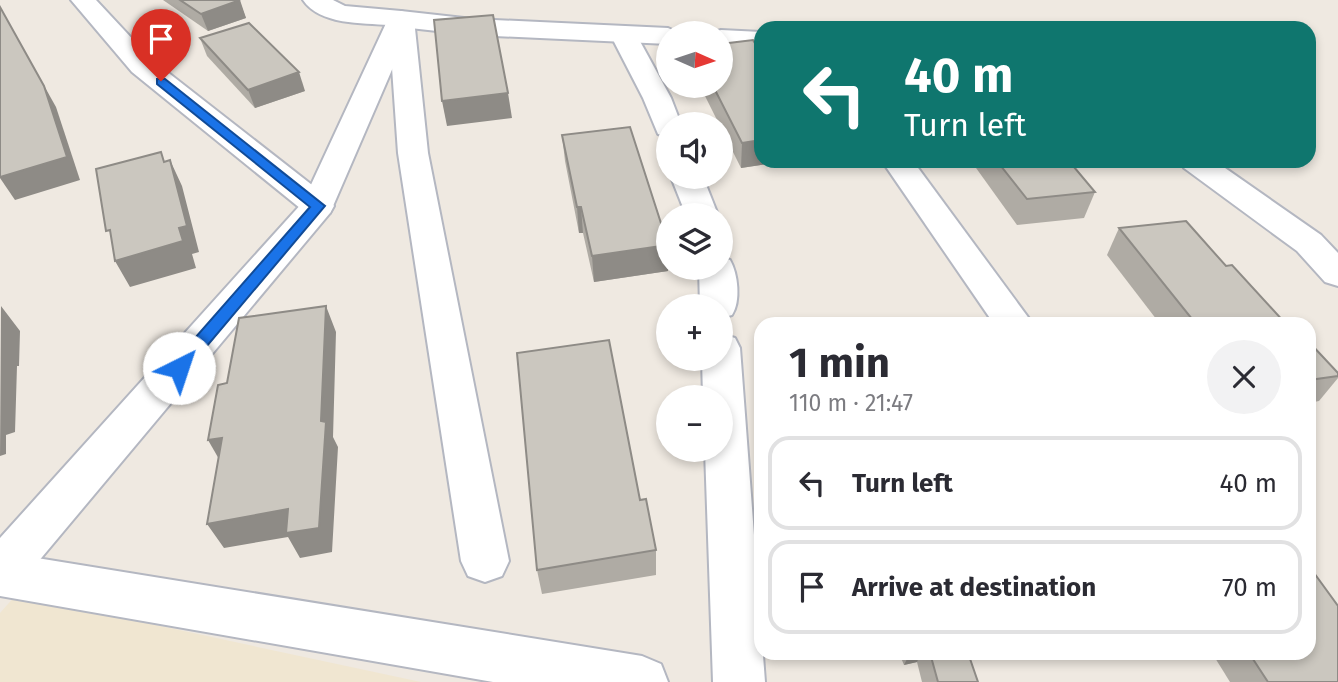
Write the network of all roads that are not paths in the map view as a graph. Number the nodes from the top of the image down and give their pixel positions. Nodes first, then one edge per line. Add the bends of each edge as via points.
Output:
1 (83, 0) edge
2 (315, 0) edge
3 (401, 19) junction
4 (623, 34) junction
5 (656, 35) edge
6 (733, 39) edge
7 (754, 40) edge
8 (662, 112) edge
9 (902, 168) edge
10 (1205, 168) edge
11 (318, 206) junction
12 (1338, 274) edge
13 (1009, 317) edge
14 (722, 371) edge
15 (485, 561) dead end
16 (0, 573) edge
17 (642, 682) edge
18 (738, 682) edge

1 - 11 street via 142,66
2 - 3 street via 340,13
3 - 4 street
3 - 11 street
3 - 15 street via 413,153
4 - 5 street
4 - 8 street
6 - 7 street
9 - 13 street
10 - 12 street via 1309,243
11 - 16 street
14 - 18 street
16 - 17 street

